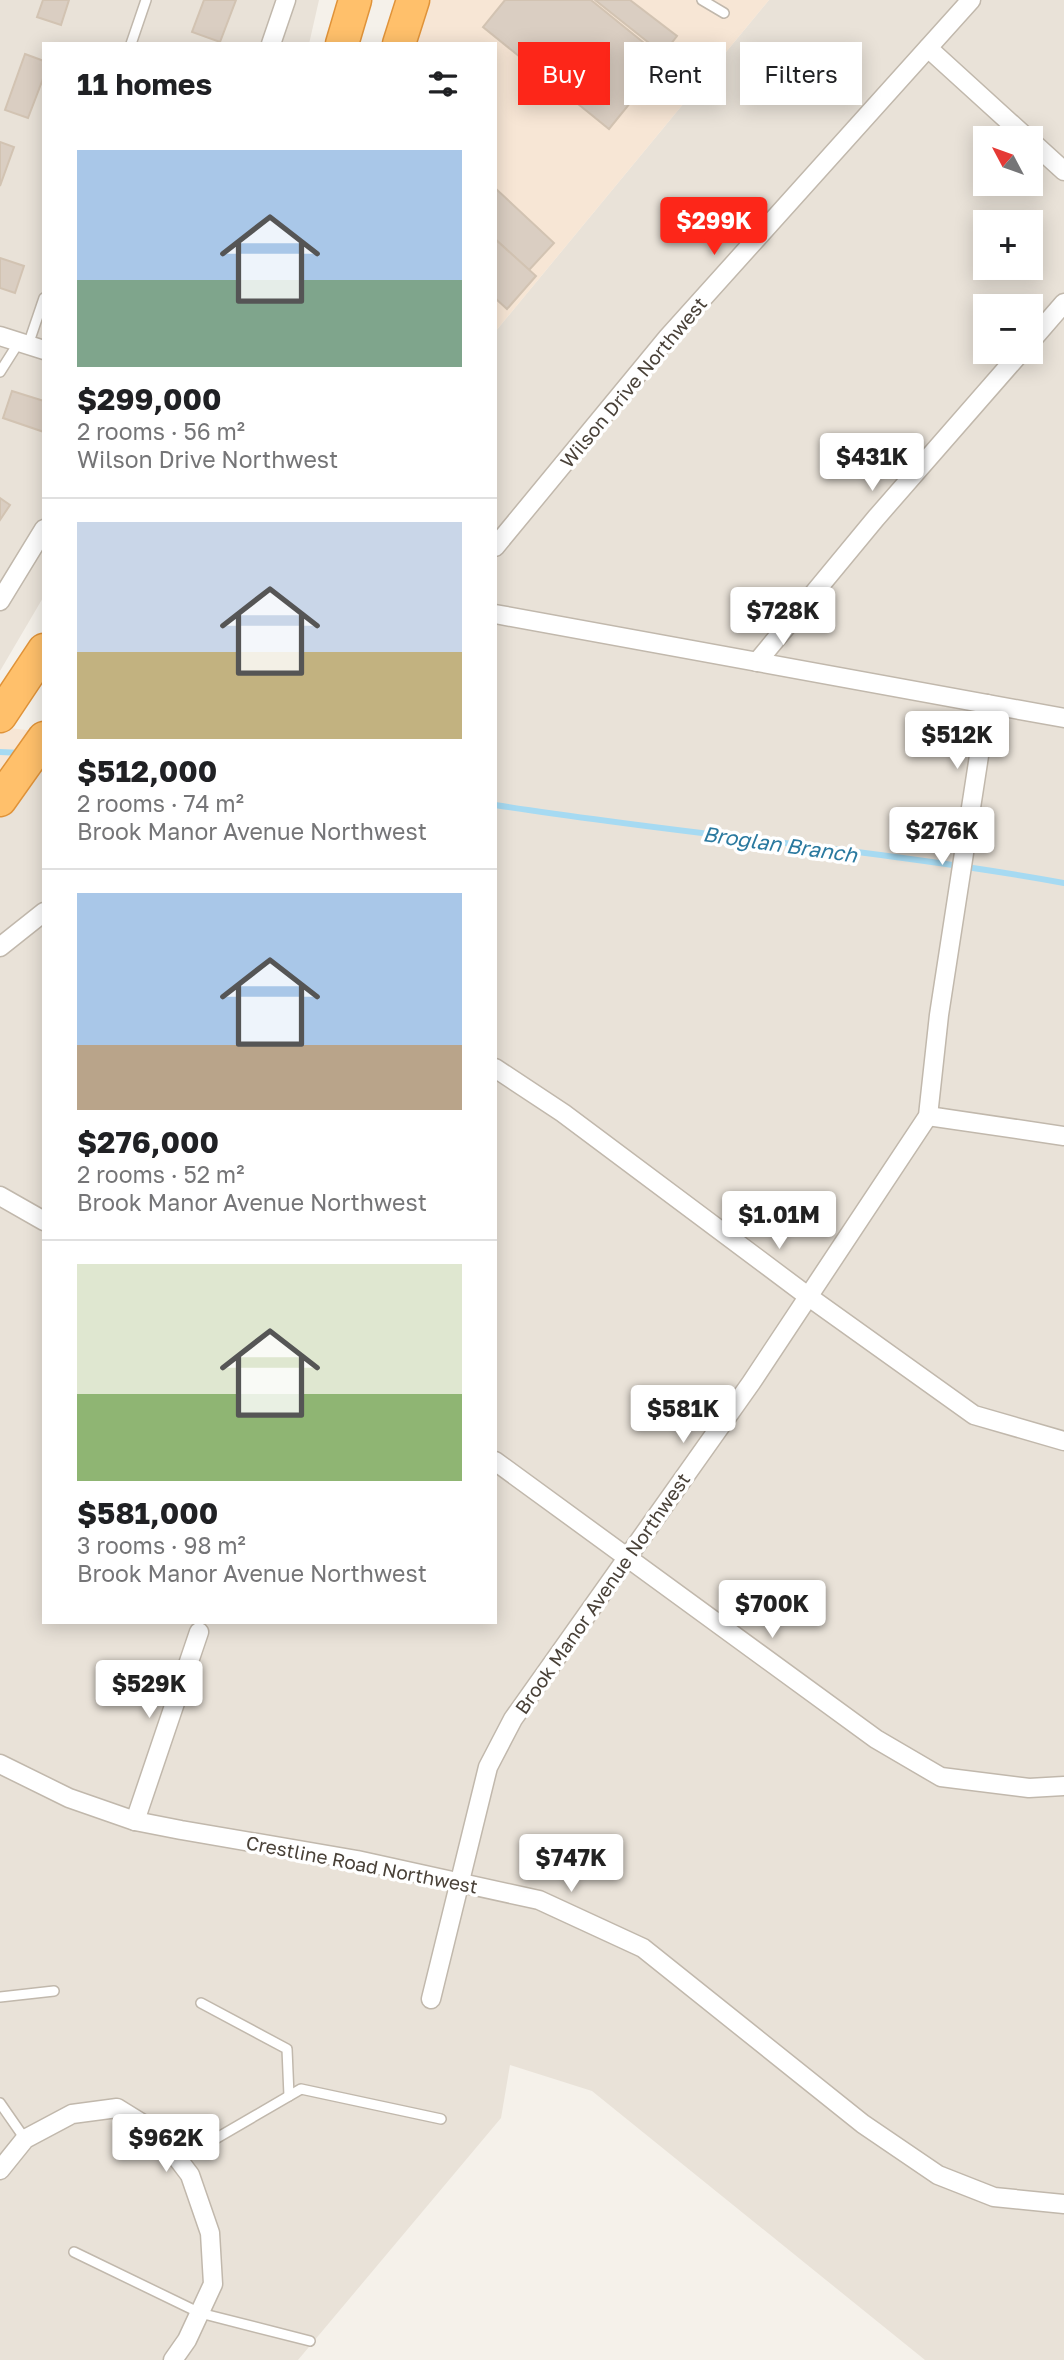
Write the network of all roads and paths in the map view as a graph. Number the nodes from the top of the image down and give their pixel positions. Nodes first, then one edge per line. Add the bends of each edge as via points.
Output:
1 (146, 0) edge
2 (286, 0) edge
3 (355, 0) edge
4 (413, 0) edge
5 (702, 0) edge
6 (971, 0) edge
7 (724, 13) dead end
8 (132, 42) edge
9 (272, 42) edge
10 (343, 42) edge
11 (401, 42) edge
12 (928, 48) junction
13 (1014, 126) edge
14 (1043, 152) edge
15 (1064, 171) edge
16 (1064, 303) edge
17 (42, 305) edge
18 (1043, 327) edge
19 (0, 336) edge
20 (30, 346) edge
21 (1011, 364) edge
22 (0, 372) edge
23 (42, 532) edge
24 (497, 545) edge
25 (0, 601) edge
26 (497, 614) edge
27 (42, 653) edge
28 (757, 662) junction
29 (9, 704) edge
30 (987, 704) junction
31 (1064, 718) edge
32 (42, 741) edge
33 (0, 800) edge
34 (42, 914) edge
35 (0, 947) edge
36 (497, 1069) edge
37 (928, 1116) junction
38 (1064, 1136) edge
39 (0, 1196) edge
40 (42, 1220) edge
41 (809, 1297) junction
42 (1064, 1441) edge
43 (497, 1462) edge
44 (627, 1559) junction
45 (199, 1632) dead end
46 (0, 1764) edge
47 (1064, 1786) edge
48 (135, 1821) junction
49 (459, 1882) junction
50 (54, 1991) dead end
51 (0, 1997) edge
52 (431, 1999) dead end
53 (201, 2003) dead end
54 (289, 2096) junction
55 (0, 2103) edge
56 (441, 2119) dead end
57 (24, 2139) junction
58 (179, 2160) junction
59 (0, 2171) edge
60 (1064, 2204) edge
61 (74, 2252) dead end
62 (200, 2313) junction
63 (310, 2341) dead end
64 (173, 2360) edge

1 - 8 lane
2 - 9 street
3 - 10 highway
4 - 11 highway
5 - 7 lane
6 - 12 street, Wilson Drive Northwest
12 - 13 street
12 - 24 street, Wilson Drive Northwest via 668,337
14 - 15 street
16 - 18 street
17 - 20 lane
19 - 20 street
20 - 22 lane
21 - 28 street
23 - 25 street
26 - 28 street
27 - 29 highway
28 - 30 street
30 - 31 street
30 - 37 street, Brook Manor Avenue Northwest
32 - 33 highway
34 - 35 street
36 - 41 street via 563,1113
37 - 38 street
37 - 41 street, Brook Manor Avenue Northwest
39 - 40 street
41 - 42 street via 974,1415
41 - 44 street, Brook Manor Avenue Northwest
43 - 44 street
44 - 47 street via 876,1739 941,1777 1029,1788
44 - 49 street, Brook Manor Avenue Northwest via 513,1719 488,1767
45 - 48 street
46 - 48 street, Crestline Road Northwest via 69,1797
48 - 49 street, Crestline Road Northwest
49 - 52 street, Brook Manor Avenue Northwest
49 - 60 street, Crestline Road Northwest via 539,1900 643,1948 863,2124 938,2175 994,2197
50 - 51 lane
53 - 54 lane via 287,2049
54 - 56 lane via 301,2089
54 - 58 lane
55 - 57 lane
57 - 58 street via 72,2114 117,2108 159,2134
57 - 59 street
58 - 62 street via 190,2175 211,2233 213,2284
61 - 62 lane
62 - 63 lane
62 - 64 street

